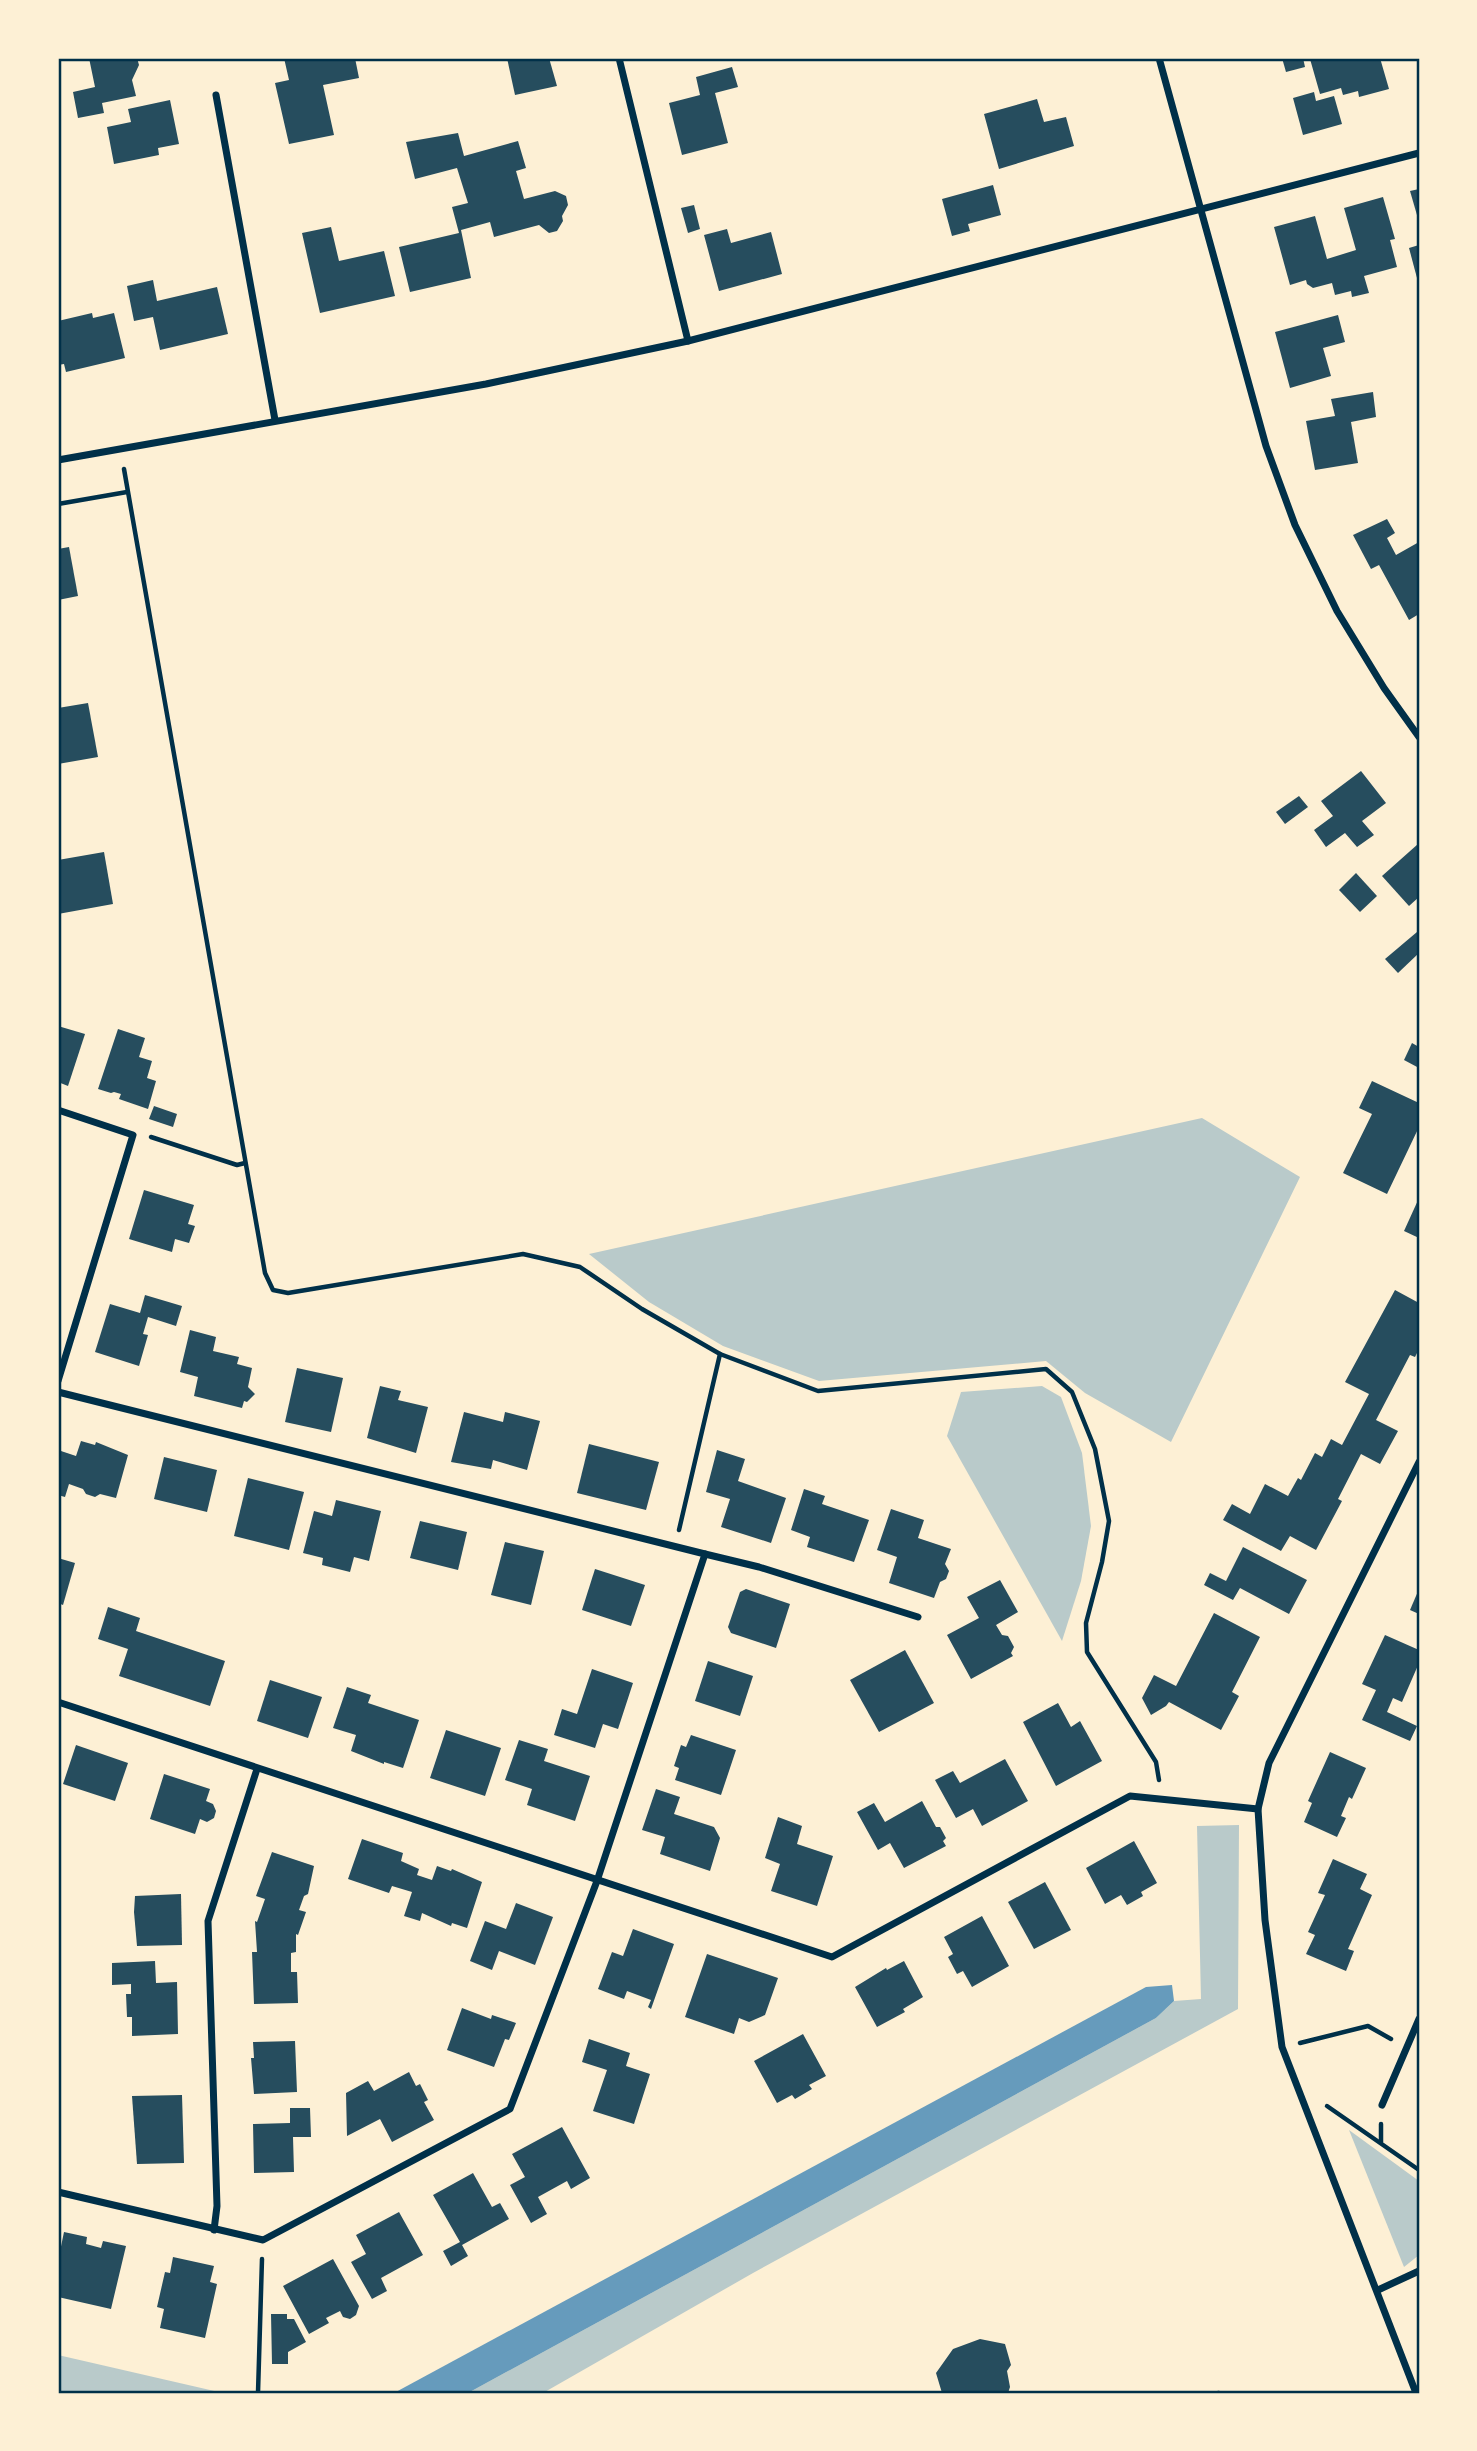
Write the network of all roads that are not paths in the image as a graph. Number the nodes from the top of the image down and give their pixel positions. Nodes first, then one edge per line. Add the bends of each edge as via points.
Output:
1 (619, 58) edge
2 (1159, 58) edge
3 (216, 95) dead end
4 (1419, 153) edge
5 (1202, 210) junction
6 (688, 341) junction
7 (275, 420) junction
8 (58, 460) edge
9 (1419, 737) edge
10 (58, 1110) edge
11 (58, 1381) edge
12 (58, 1392) edge
13 (1419, 1462) edge
14 (705, 1554) junction
15 (918, 1618) dead end
16 (58, 1702) edge
17 (257, 1769) junction
18 (1258, 1809) junction
19 (597, 1881) junction
20 (1419, 2019) edge
21 (1382, 2105) dead end
22 (58, 2192) edge
23 (214, 2230) junction
24 (1419, 2271) edge
25 (1378, 2290) junction
26 (1416, 2393) edge

1 - 6 street
2 - 5 street
3 - 7 street
4 - 5 street
5 - 6 street
5 - 9 street via 1266,446 1295,525 1337,611
6 - 7 street via 486,384
7 - 8 street
10 - 11 street via 134,1135
12 - 14 street
13 - 18 street via 1269,1763
14 - 15 street
14 - 19 street
16 - 17 street
17 - 19 street
17 - 23 street via 208,1921
18 - 19 street via 1130,1796 832,1957
18 - 25 street via 1265,1920 1282,2047
19 - 23 street via 510,2109 262,2241
20 - 21 street
22 - 23 street
24 - 25 street
25 - 26 street

